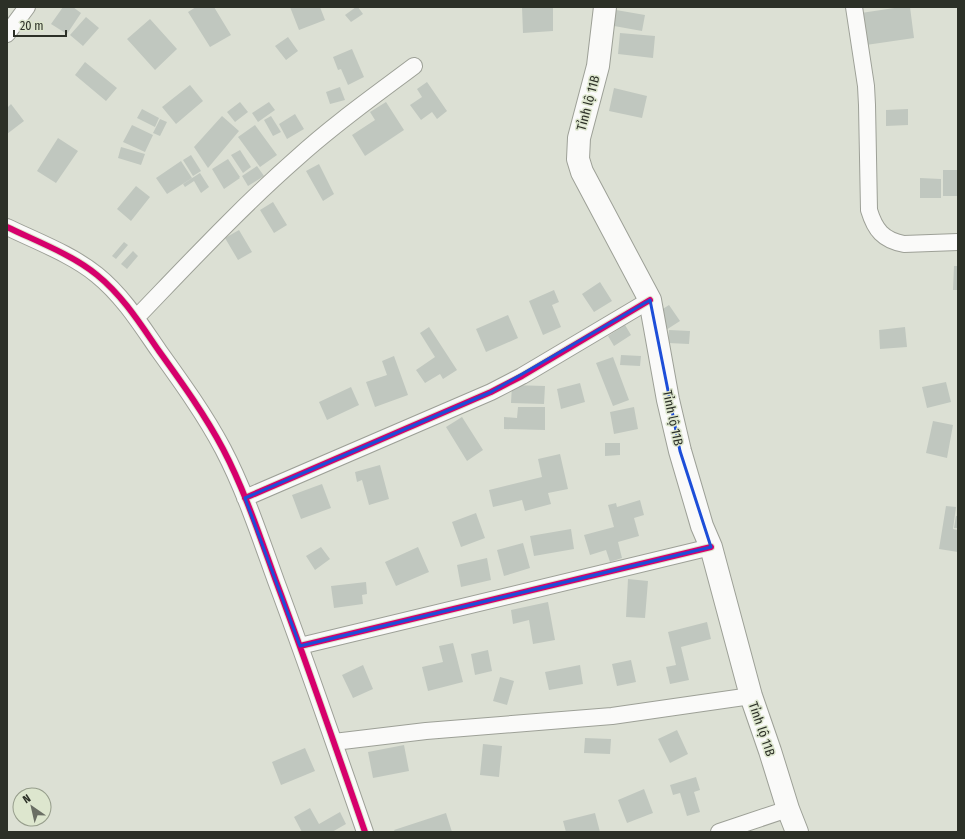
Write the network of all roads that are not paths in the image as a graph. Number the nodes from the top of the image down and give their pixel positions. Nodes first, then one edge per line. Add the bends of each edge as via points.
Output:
1 (27, 7) edge
2 (604, 7) edge
3 (854, 7) edge
4 (7, 34) edge
5 (414, 66) dead end
6 (7, 227) edge
7 (958, 242) edge
8 (650, 300) junction
9 (136, 318) junction
10 (245, 498) junction
11 (711, 548) junction
12 (300, 646) junction
13 (751, 696) junction
14 (334, 742) junction
15 (788, 809) junction
16 (365, 832) edge
17 (719, 832) edge
18 (797, 832) edge

1 - 4 street
2 - 8 main road, Tỉnh lộ 11B via 598,66 579,138 578,159 582,172
3 - 7 street via 866,86 871,218 881,233 896,242
5 - 9 street via 298,157 223,228
6 - 9 street via 67,256 97,275
8 - 10 street via 491,392
8 - 11 main road, Tỉnh lộ 11B via 680,451
9 - 10 street via 214,432
10 - 12 street
11 - 12 street
11 - 13 main road, Tỉnh lộ 11B
12 - 14 street
13 - 14 street via 612,716 426,731
13 - 15 main road, Tỉnh lộ 11B
14 - 16 street
15 - 17 street
15 - 18 main road, Tỉnh lộ 11B

